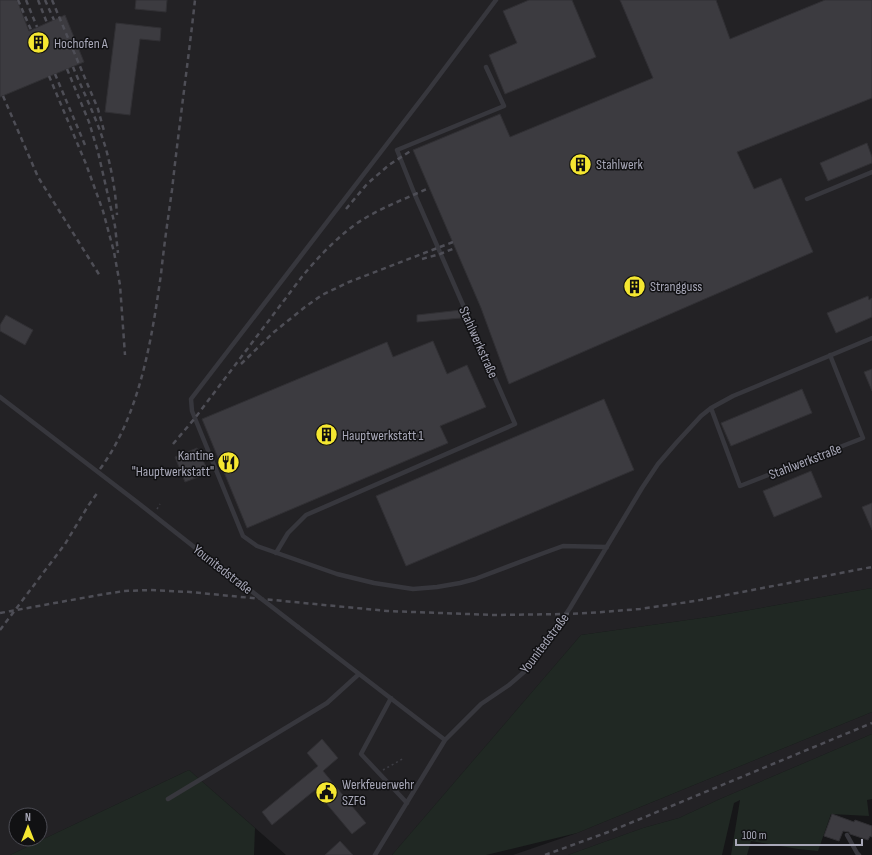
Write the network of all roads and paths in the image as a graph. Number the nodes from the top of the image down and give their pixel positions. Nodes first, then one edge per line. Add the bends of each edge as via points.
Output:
1 (496, 0) edge
2 (486, 67) dead end
3 (872, 172) edge
4 (807, 199) dead end
5 (872, 338) edge
6 (830, 355) junction
7 (0, 397) edge
8 (711, 408) junction
9 (160, 504) dead end
10 (157, 509) dead end
11 (607, 547) junction
12 (276, 553) junction
13 (358, 674) junction
14 (391, 698) junction
15 (445, 740) junction
16 (404, 758) dead end
17 (378, 772) junction
18 (168, 799) dead end
19 (407, 803) junction
20 (847, 835) dead end
21 (375, 855) edge
22 (859, 855) edge

1 - 12 lane via 192,399 192,411 243,536 257,546
2 - 12 lane, Stahlwerkstraße via 504,106 397,150 515,424 306,515 288,533
3 - 4 lane
5 - 6 lane
6 - 8 lane via 733,396
6 - 8 lane, Stahlwerkstraße via 863,438 740,486
7 - 13 lane, Younitedstraße, bridge
8 - 11 lane via 658,464
9 - 10 path
11 - 12 lane via 563,546 475,579 437,587 413,588 374,583 337,574
11 - 15 lane, Younitedstraße via 570,608 524,672 481,704
13 - 14 lane, Younitedstraße
13 - 18 lane via 322,706
14 - 15 lane, Younitedstraße
14 - 17 lane via 361,754
15 - 19 lane, Younitedstraße
16 - 17 path
17 - 19 lane
19 - 21 lane, Younitedstraße
20 - 22 lane

